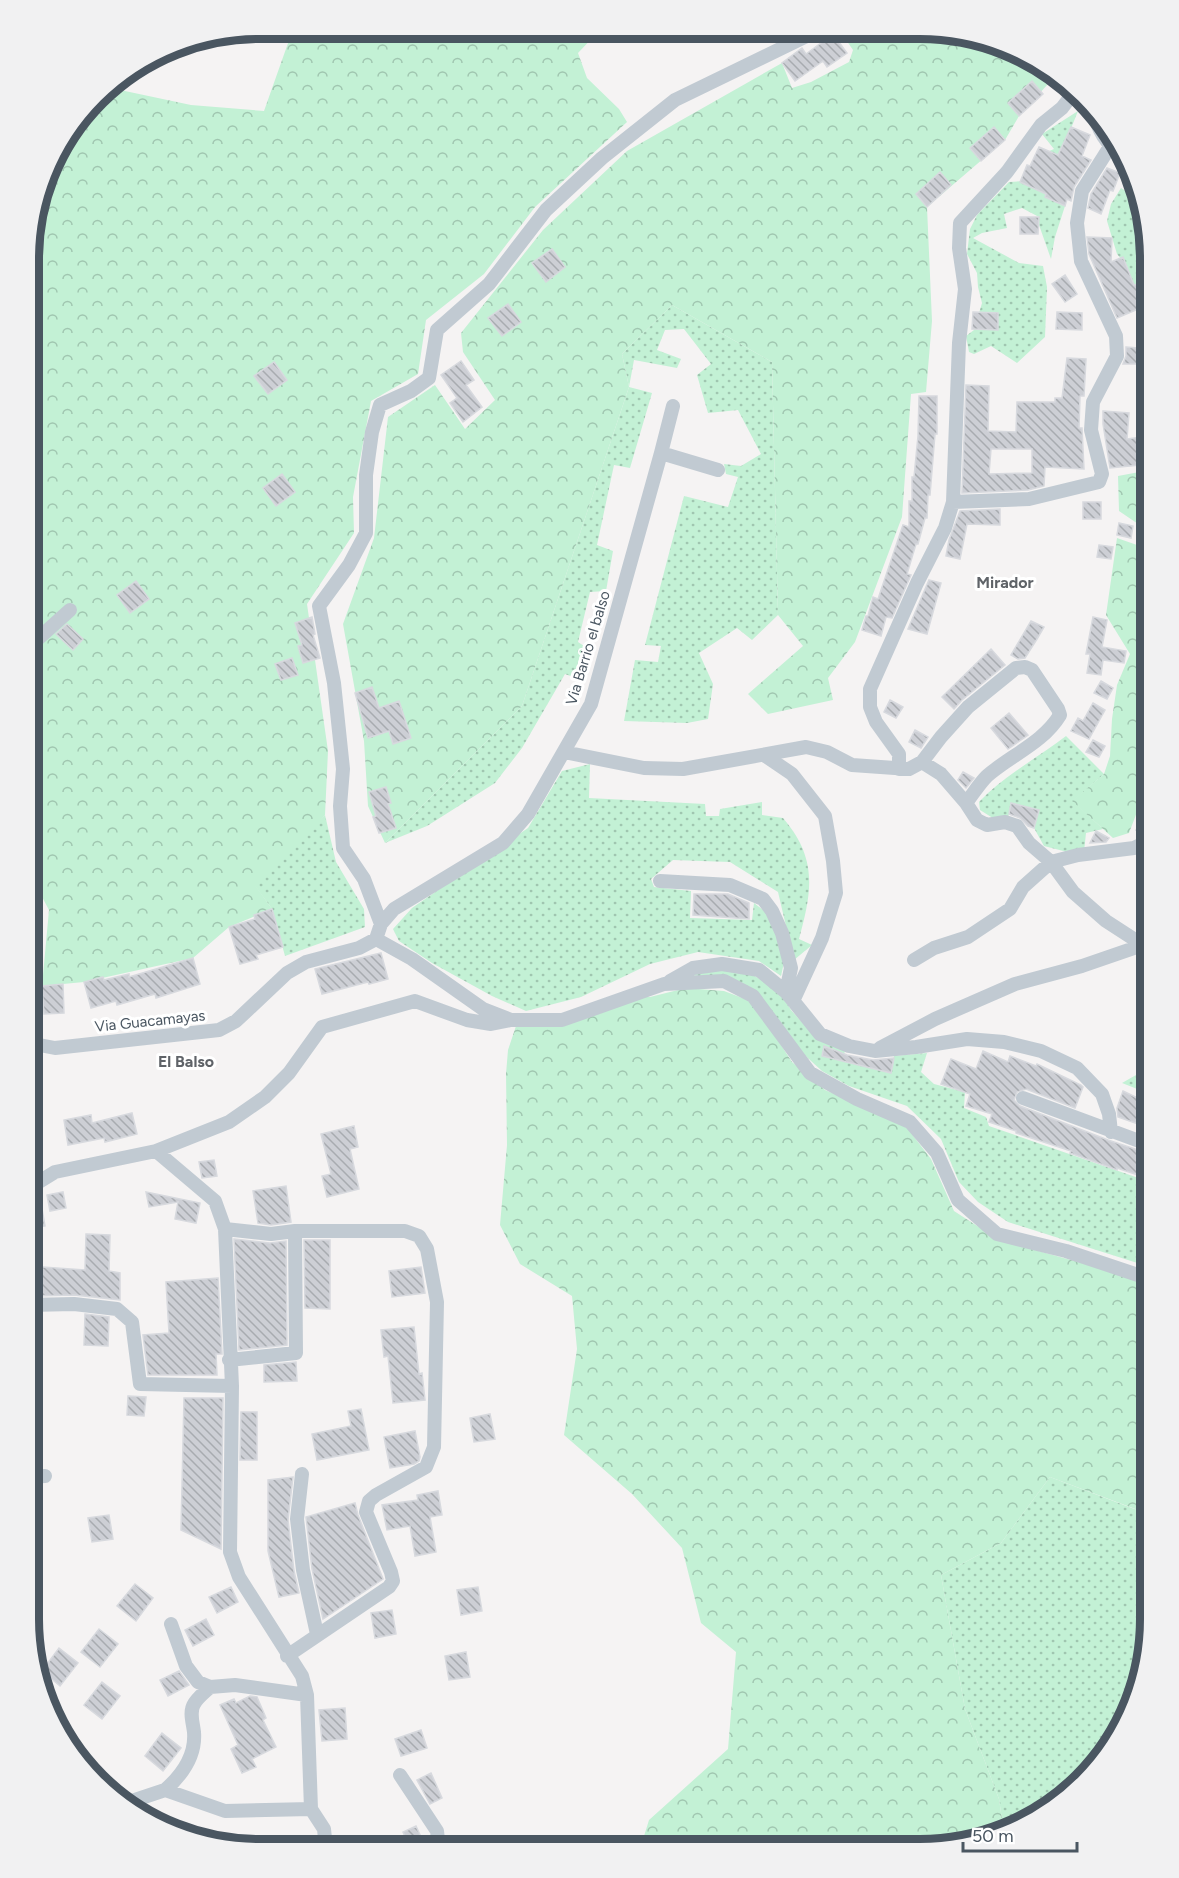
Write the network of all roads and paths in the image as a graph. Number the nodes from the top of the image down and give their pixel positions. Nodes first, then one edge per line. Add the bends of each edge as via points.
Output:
1 (800, 39) edge
2 (1069, 98) edge
3 (1110, 149) edge
4 (673, 406) dead end
5 (661, 453) junction
6 (718, 470) dead end
7 (953, 502) junction
8 (70, 610) dead end
9 (39, 638) edge
10 (564, 752) junction
11 (764, 755) junction
12 (922, 762) junction
13 (899, 769) junction
14 (966, 803) junction
15 (1140, 845) edge
16 (1051, 862) junction
17 (660, 881) dead end
18 (381, 924) junction
19 (376, 939) junction
20 (1140, 941) edge
21 (1140, 947) edge
22 (914, 960) dead end
23 (664, 984) junction
24 (789, 997) junction
25 (511, 1020) junction
26 (39, 1045) edge
27 (876, 1051) junction
28 (1023, 1098) dead end
29 (1111, 1132) junction
30 (1140, 1142) edge
31 (156, 1151) junction
32 (39, 1182) edge
33 (225, 1229) junction
34 (295, 1231) junction
35 (1140, 1276) edge
36 (39, 1305) edge
37 (229, 1360) junction
38 (232, 1386) junction
39 (302, 1474) dead end
40 (39, 1476) edge
41 (45, 1476) dead end
42 (171, 1624) dead end
43 (317, 1634) junction
44 (287, 1656) junction
45 (210, 1687) junction
46 (307, 1695) junction
47 (400, 1775) dead end
48 (165, 1790) junction
49 (135, 1800) edge
50 (310, 1809) junction
51 (325, 1839) edge
52 (438, 1839) edge

1 - 18 street via 675,100 602,158 546,210 489,284 437,330 429,378 380,405 366,475 366,532 349,565 319,606 334,682 343,769 343,848 363,879
2 - 7 street via 1041,125 960,223 965,289
3 - 7 street via 1082,191 1077,223 1081,261 1116,336 1117,356 1093,402 1091,430 1102,474 1099,482 1029,499
4 - 5 street, Via Barrio el balso
5 - 6 street
5 - 10 street, Via Barrio el balso via 591,704
7 - 13 street via 945,528 870,689 870,707 899,754
8 - 9 street
10 - 11 street via 644,768 683,769
10 - 18 street, Via Barrio el balso via 528,814 503,843 394,909
11 - 13 street via 806,747 852,765
11 - 24 street via 792,774 825,816 833,861 836,892 822,938
12 - 13 street
12 - 14 street via 941,774
12 - 14 street via 968,707 1016,668 1032,670 1060,715 1025,750 987,777
14 - 16 street via 977,820 987,825 1005,822 1017,826
15 - 16 street
16 - 20 street via 1074,892 1106,921
16 - 22 street via 1023,887 1010,909 968,937 934,948
17 - 24 street via 730,885 763,899 782,933 790,968
18 - 19 street
19 - 25 street via 483,1009
19 - 26 street, Via Guacamayas via 359,948 306,962 287,974 236,1021 219,1030 55,1048
21 - 27 street via 1015,984 935,1019
23 - 24 street via 693,969 722,964 759,970
23 - 25 street via 562,1020
23 - 35 street via 724,981 753,996 810,1073 910,1122 937,1153 958,1200 997,1234
24 - 27 street via 820,1034 849,1046
25 - 31 street via 491,1024 467,1020 415,1001 322,1027 266,1097 229,1122
27 - 29 street via 968,1038 1041,1051 1077,1068 1102,1094
28 - 29 street
29 - 30 street
31 - 32 street via 55,1172
31 - 33 street via 215,1201
33 - 34 street via 271,1234
33 - 37 street
34 - 37 street via 296,1353
34 - 43 street via 405,1231 419,1236 427,1249 437,1302 434,1448 426,1467 376,1495 366,1512 393,1581
36 - 38 street via 117,1309 132,1322 140,1384
37 - 38 street
38 - 44 street via 230,1552 239,1577
39 - 43 street via 297,1519
40 - 41 street
42 - 45 street via 186,1666 198,1682
43 - 44 street
44 - 46 street via 302,1676
45 - 46 street via 235,1685
45 - 48 street via 194,1703 190,1760
46 - 50 street
47 - 52 street via 437,1831
48 - 49 street
48 - 50 street via 225,1810
50 - 51 street via 324,1829

